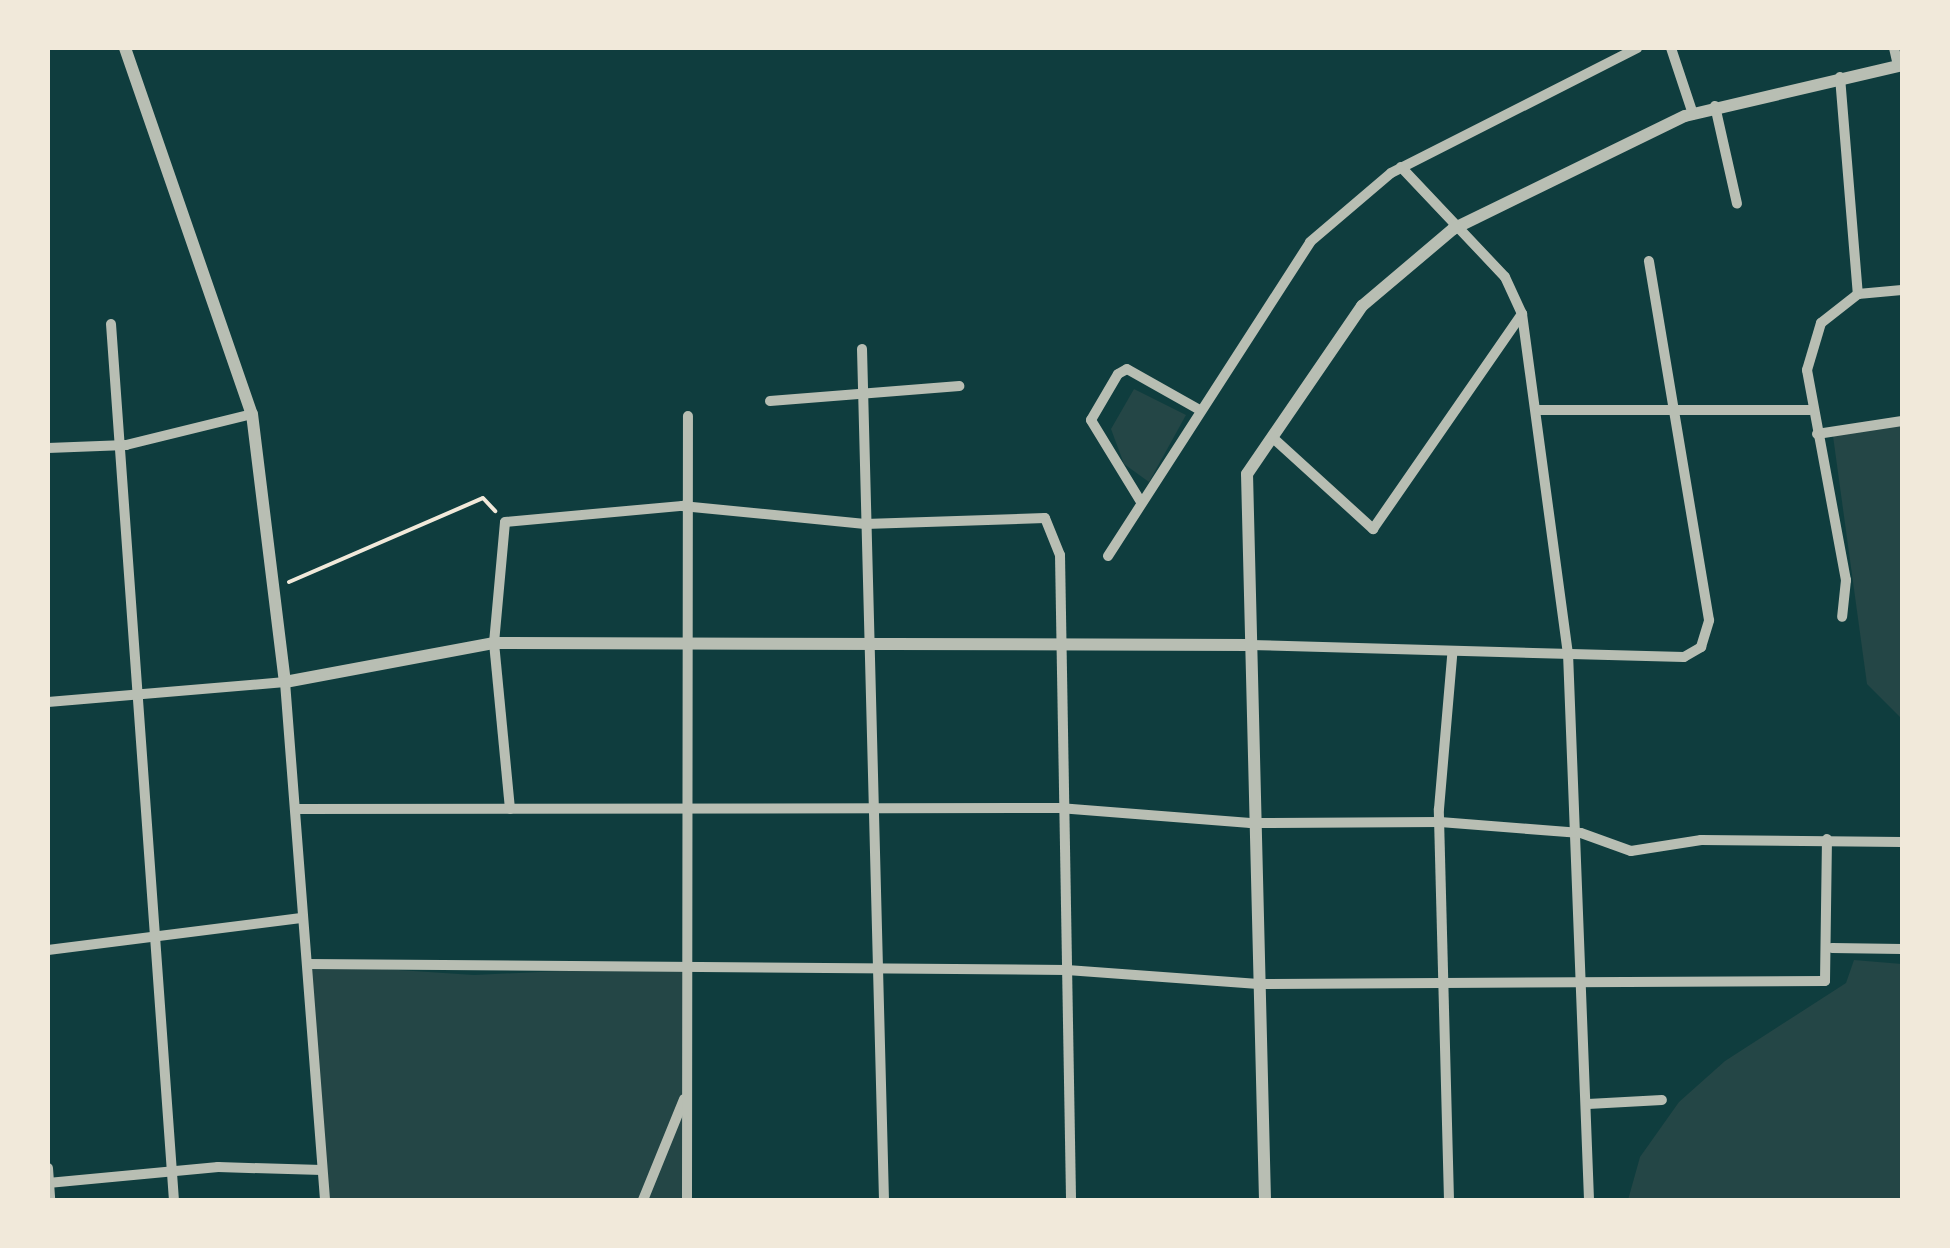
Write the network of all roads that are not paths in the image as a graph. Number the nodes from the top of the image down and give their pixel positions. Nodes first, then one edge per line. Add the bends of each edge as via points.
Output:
1 (125, 48) edge
2 (1637, 48) edge
3 (1671, 48) edge
4 (1894, 48) edge
5 (1900, 65) edge
6 (1840, 77) junction
7 (1714, 106) junction
8 (1692, 114) junction
9 (1401, 168) junction
10 (1737, 204) dead end
11 (1454, 229) junction
12 (1649, 262) dead end
13 (1902, 290) edge
14 (1858, 294) junction
15 (1522, 314) junction
16 (111, 324) dead end
17 (862, 349) dead end
18 (958, 386) dead end
19 (863, 400) junction
20 (770, 401) dead end
21 (1198, 409) junction
22 (1539, 410) junction
23 (1673, 410) junction
24 (1810, 410) junction
25 (252, 414) junction
26 (688, 416) dead end
27 (1902, 421) edge
28 (1817, 434) junction
29 (1272, 437) junction
30 (126, 445) junction
31 (48, 448) edge
32 (1141, 502) junction
33 (682, 506) junction
34 (865, 524) junction
35 (1108, 556) dead end
36 (1842, 617) dead end
37 (683, 641) junction
38 (494, 644) junction
39 (868, 644) junction
40 (1250, 645) junction
41 (1062, 646) junction
42 (1568, 653) junction
43 (1452, 656) junction
44 (285, 682) junction
45 (140, 694) junction
46 (48, 702) edge
47 (684, 808) junction
48 (870, 808) junction
49 (1059, 808) junction
50 (295, 809) junction
51 (510, 809) junction
52 (1440, 822) junction
53 (1250, 823) junction
54 (1581, 834) junction
55 (1827, 840) junction
56 (1902, 842) edge
57 (303, 918) junction
58 (158, 936) junction
59 (1832, 948) junction
60 (48, 950) edge
61 (1902, 950) edge
62 (307, 964) junction
63 (685, 965) junction
64 (1067, 970) junction
65 (878, 971) junction
66 (1587, 980) junction
67 (1258, 984) junction
68 (1448, 986) junction
69 (686, 1093) junction
70 (1662, 1100) dead end
71 (1588, 1104) junction
72 (48, 1168) edge
73 (322, 1170) junction
74 (175, 1171) junction
75 (48, 1182) edge
76 (50, 1200) edge
77 (174, 1200) edge
78 (324, 1200) edge
79 (644, 1200) edge
80 (687, 1200) edge
81 (884, 1200) edge
82 (1071, 1200) edge
83 (1265, 1200) edge
84 (1448, 1200) edge
85 (1589, 1200) edge

1 - 25 street
2 - 9 street
3 - 8 street
4 - 5 street
5 - 6 street
6 - 7 street
6 - 14 street
7 - 8 street
7 - 10 street
8 - 11 street
9 - 11 street
9 - 21 street via 1310,242
11 - 15 street via 1504,276
11 - 29 street via 1362,306
12 - 23 street
13 - 14 street
14 - 24 street via 1811,339
15 - 22 street
15 - 29 street via 1374,529
16 - 30 street
17 - 19 street
18 - 19 street
19 - 20 street
19 - 34 street
21 - 32 street
21 - 32 street via 1127,368 1118,374 1091,420
22 - 23 street
22 - 42 street
23 - 24 street
23 - 42 street via 1708,620 1701,647 1684,657
24 - 28 street
25 - 30 street
25 - 44 street
26 - 33 street
27 - 28 street
28 - 36 street via 1846,580
29 - 40 street via 1246,474
30 - 31 street
30 - 45 street
32 - 35 street
33 - 34 street
33 - 37 street
33 - 38 street via 505,522
34 - 39 street
34 - 41 street via 1045,518 1060,555
37 - 38 street
37 - 39 street
37 - 47 street
38 - 44 street
38 - 51 street
39 - 41 street
39 - 48 street
40 - 41 street
40 - 43 street
40 - 53 street
41 - 49 street
42 - 43 street
42 - 54 street
43 - 52 street
44 - 45 street
44 - 50 street
45 - 46 street
45 - 58 street
47 - 48 street
47 - 51 street
47 - 63 street
48 - 49 street
48 - 65 street
49 - 53 street
49 - 64 street
50 - 51 street
50 - 57 street
52 - 53 street
52 - 54 street
52 - 68 street
53 - 67 street
54 - 55 street via 1630,851
54 - 66 street
55 - 56 street
55 - 59 street
57 - 58 street
57 - 62 street
58 - 60 street
58 - 74 street
59 - 61 street
59 - 66 street via 1825,981
62 - 63 street
62 - 73 street
63 - 65 street
63 - 69 street
64 - 65 street
64 - 67 street
64 - 82 street
65 - 81 street
66 - 68 street
66 - 71 street
67 - 68 street
67 - 83 street
68 - 84 street
69 - 79 street
69 - 80 street
70 - 71 street
71 - 85 street
72 - 75 street
73 - 74 street
73 - 78 street
74 - 75 street
74 - 77 street
75 - 76 street

